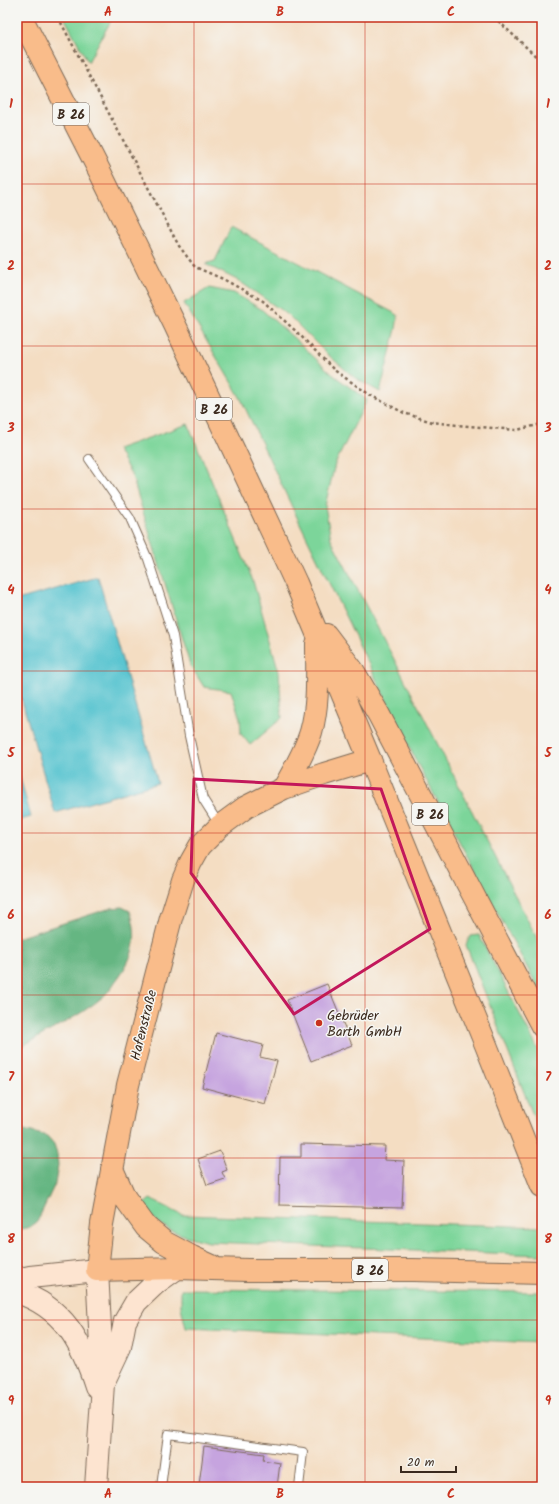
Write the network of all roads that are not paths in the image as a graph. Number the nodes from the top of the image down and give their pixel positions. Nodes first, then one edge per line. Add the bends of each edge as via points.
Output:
1 (21, 17) edge
2 (89, 459) dead end
3 (307, 608) junction
4 (318, 635) junction
5 (370, 760) junction
6 (284, 788) junction
7 (220, 826) junction
8 (542, 1026) edge
9 (112, 1169) junction
10 (542, 1186) edge
11 (177, 1268) junction
12 (218, 1269) junction
13 (97, 1270) junction
14 (532, 1273) edge
15 (17, 1280) edge
16 (17, 1292) edge
17 (103, 1384) junction
18 (102, 1407) junction
19 (96, 1487) edge
20 (161, 1487) edge
21 (299, 1487) edge

1 - 3 main road, B 26 via 100,170
2 - 7 lane via 130,518 148,559 173,636 189,736 203,798
3 - 4 main road, B 26
3 - 8 main road, B 26 via 354,672 379,715
4 - 5 main road, B 26
4 - 6 main road via 316,702 311,732
5 - 6 main road, Hafenstraße
5 - 10 main road
6 - 7 main road, Hafenstraße via 246,807
7 - 9 main road, Hafenstraße via 200,846 191,862 173,912 128,1085
9 - 12 main road via 125,1198 146,1227 164,1242
9 - 13 main road, Hafenstraße via 98,1247
11 - 12 main road, B 26
11 - 13 main road, B 26
11 - 17 street via 136,1302 125,1321 120,1347
12 - 14 main road, B 26
13 - 15 street
13 - 17 street
16 - 18 street via 49,1308 74,1333 88,1362
17 - 18 street
18 - 19 street
20 - 21 lane via 168,1434 303,1452

